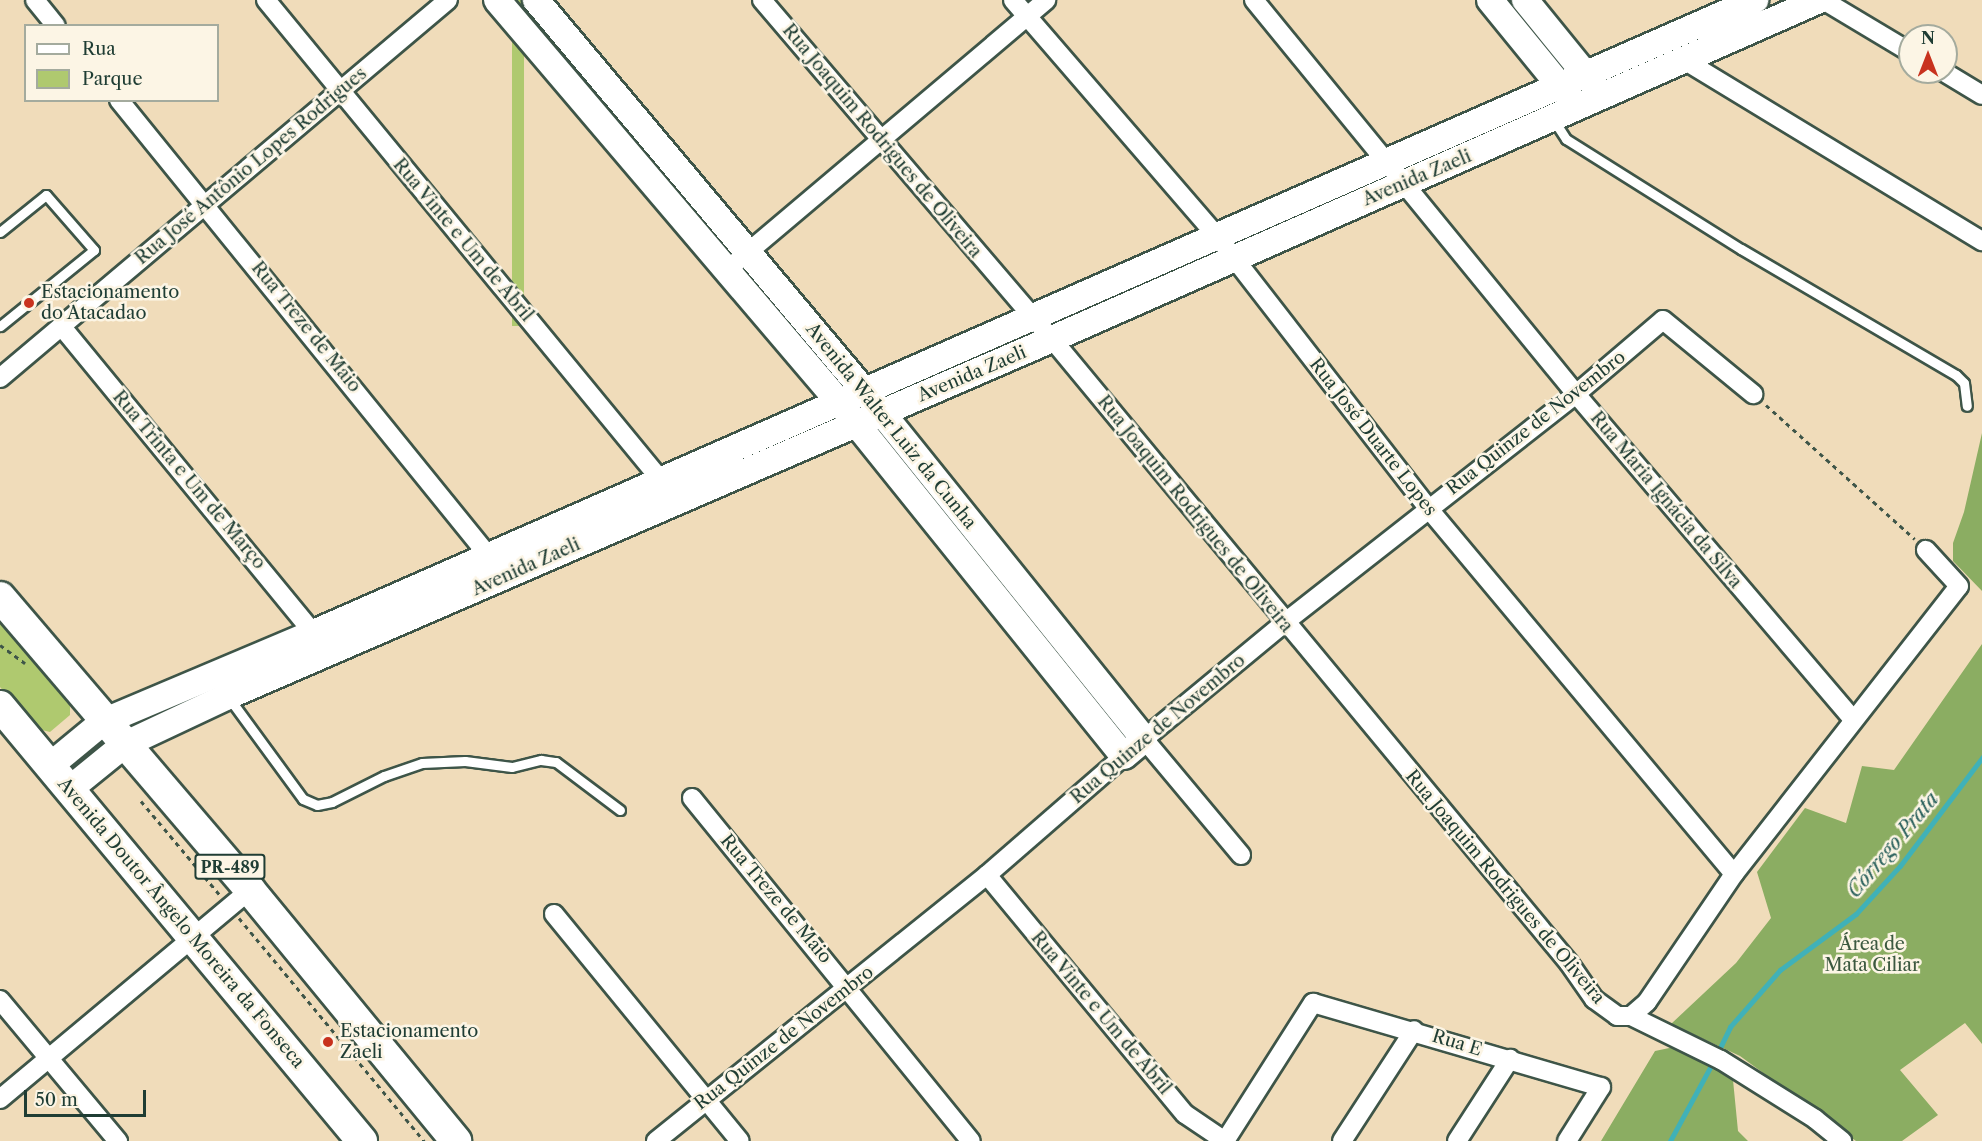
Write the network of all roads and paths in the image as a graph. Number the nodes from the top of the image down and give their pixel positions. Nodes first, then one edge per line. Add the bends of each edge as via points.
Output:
1 (35, 0) edge
2 (266, 0) edge
3 (448, 0) edge
4 (497, 0) edge
5 (536, 0) edge
6 (762, 0) edge
7 (1012, 0) edge
8 (1046, 0) edge
9 (1254, 0) edge
10 (1490, 0) edge
11 (1525, 0) edge
12 (1755, 0) edge
13 (1821, 0) edge
14 (1768, 10) edge
15 (1026, 16) junction
16 (54, 24) edge
17 (1898, 45) edge
18 (1684, 60) junction
19 (1586, 74) junction
20 (1958, 80) edge
21 (1561, 85) junction
22 (340, 91) junction
23 (1982, 95) edge
24 (1603, 96) junction
25 (121, 102) edge
26 (1577, 109) junction
27 (1553, 119) junction
28 (879, 140) junction
29 (1385, 162) junction
30 (1402, 184) junction
31 (205, 203) junction
32 (0, 232) edge
33 (1217, 236) junction
34 (1982, 241) edge
35 (748, 251) junction
36 (1234, 258) junction
37 (727, 270) junction
38 (1033, 317) junction
39 (0, 326) edge
40 (62, 327) junction
41 (1052, 339) junction
42 (0, 378) edge
43 (865, 392) junction
44 (1576, 394) junction
45 (1753, 394) joint
46 (839, 402) junction
47 (1967, 406) dead end
48 (881, 412) junction
49 (856, 423) junction
50 (662, 479) junction
51 (676, 501) junction
52 (1428, 508) junction
53 (1926, 550) joint
54 (496, 566) junction
55 (0, 597) edge
56 (1284, 623) junction
57 (321, 643) junction
58 (0, 645) edge
59 (34, 670) dead end
60 (223, 685) junction
61 (0, 706) edge
62 (1853, 720) junction
63 (103, 722) junction
64 (1144, 739) junction
65 (124, 745) junction
66 (1124, 756) junction
67 (51, 765) junction
68 (71, 788) junction
69 (135, 794) dead end
70 (692, 798) dead end
71 (620, 810) dead end
72 (1241, 855) dead end
73 (1734, 874) junction
74 (987, 875) junction
75 (240, 898) junction
76 (554, 914) dead end
77 (192, 936) junction
78 (849, 987) junction
79 (0, 1000) edge
80 (1631, 1017) junction
81 (1414, 1030) junction
82 (49, 1058) junction
83 (1510, 1059) junction
84 (0, 1099) edge
85 (706, 1100) junction
86 (118, 1141) edge
87 (362, 1141) edge
88 (424, 1141) edge
89 (456, 1141) edge
90 (656, 1141) edge
91 (740, 1141) edge
92 (970, 1141) edge
93 (1225, 1141) edge
94 (1342, 1141) edge
95 (1456, 1141) edge
96 (1567, 1141) edge
97 (1842, 1141) edge

1 - 16 street
2 - 22 street, Rua Vinte e Um de Abril
3 - 22 street, Rua José Antônio Lopes Rodrigues
4 - 37 street, Avenida Walter Luiz da Cunha
5 - 35 street, Avenida Walter Luiz da Cunha
6 - 28 street, Rua Joaquim Rodrigues de Oliveira
7 - 15 street, Rua José Duarte Lopes
8 - 15 street
9 - 29 street, Rua Maria Ignácia da Silva
10 - 21 street
11 - 19 street
12 - 19 street, Avenida Zaeli
13 - 14 street, Avenida Zaeli
13 - 17 street
14 - 18 street, Avenida Zaeli
15 - 28 street
15 - 33 street, Rua José Duarte Lopes
18 - 24 street, Avenida Zaeli
18 - 34 street
19 - 21 street, Avenida Zaeli
19 - 24 street
20 - 23 street
21 - 26 street
21 - 29 street, Avenida Zaeli
22 - 31 street, Rua José Antônio Lopes Rodrigues
22 - 50 street, Rua Vinte e Um de Abril
24 - 26 street, Avenida Zaeli
25 - 31 street, Rua Treze de Maio
26 - 27 street, Avenida Zaeli
27 - 30 street, Avenida Zaeli
27 - 47 lane via 1566,140 1741,249 1956,375 1964,383
28 - 35 street
28 - 38 street, Rua Joaquim Rodrigues de Oliveira
29 - 30 street, Rua Maria Ignácia da Silva
29 - 33 street, Avenida Zaeli
30 - 36 street, Avenida Zaeli
30 - 44 street, Rua Maria Ignácia da Silva
31 - 40 street, Rua José Antônio Lopes Rodrigues
31 - 54 street, Rua Treze de Maio
32 - 39 lane via 46,195 94,250
33 - 36 street, Rua José Duarte Lopes
33 - 38 street, Avenida Zaeli
35 - 37 street
35 - 43 street, Avenida Walter Luiz da Cunha
36 - 41 street, Avenida Zaeli
36 - 52 street, Rua José Duarte Lopes
37 - 46 street, Avenida Walter Luiz da Cunha
38 - 41 street, Rua Joaquim Rodrigues de Oliveira
38 - 43 street, Avenida Zaeli
40 - 42 street, Rua José Antônio Lopes Rodrigues
40 - 57 street, Rua Trinta e Um de Março
41 - 48 street, Avenida Zaeli
41 - 56 street, Rua Joaquim Rodrigues de Oliveira
43 - 46 street, Avenida Zaeli
43 - 48 street, Avenida Walter Luiz da Cunha
44 - 45 street, Rua Quinze de Novembro via 1663,320
44 - 52 street, Rua Quinze de Novembro
44 - 62 street, Rua Maria Ignácia da Silva
45 - 53 path
46 - 49 street, Avenida Walter Luiz da Cunha
46 - 50 street, Avenida Zaeli
48 - 49 street, Avenida Zaeli
48 - 64 street, Avenida Walter Luiz da Cunha
49 - 51 street, Avenida Zaeli
49 - 66 street, Avenida Walter Luiz da Cunha
50 - 51 street, Rua Vinte e Um de Abril
50 - 54 street, Avenida Zaeli
51 - 54 street, Avenida Zaeli
52 - 56 street, Rua Quinze de Novembro
52 - 73 street, Rua José Duarte Lopes
53 - 62 street via 1959,586
54 - 57 street, Avenida Zaeli
55 - 63 main road, PR-489
56 - 64 street, Rua Quinze de Novembro
56 - 80 street, Rua Joaquim Rodrigues de Oliveira via 1569,963 1594,999 1617,1016
57 - 60 street, Avenida Zaeli
58 - 59 path
60 - 63 street, Avenida Zaeli
60 - 65 street, Avenida Zaeli
60 - 71 lane via 303,799 317,805 422,764 465,761 512,767 541,760 556,762
61 - 67 main road, Avenida Doutor Ângelo Moreira da Fonseca
62 - 73 street
63 - 65 main road, PR-489
63 - 67 street, Avenida Zaeli
64 - 66 street, Rua Quinze de Novembro
64 - 72 street, Avenida Walter Luiz da Cunha
65 - 68 street, Avenida Zaeli
65 - 75 main road, PR-489
66 - 74 street, Rua Quinze de Novembro
67 - 68 main road, Avenida Doutor Ângelo Moreira da Fonseca
68 - 77 main road, Avenida Doutor Ângelo Moreira da Fonseca
69 - 75 path
70 - 78 street, Rua Treze de Maio
73 - 80 street via 1647,1002
74 - 78 street, Rua Quinze de Novembro
74 - 93 street, Rua Vinte e Um de Abril via 1185,1114
75 - 77 street
75 - 88 path
75 - 89 main road, PR-489
76 - 85 street
77 - 82 street
77 - 87 main road, Avenida Doutor Ângelo Moreira da Fonseca
78 - 85 street, Rua Quinze de Novembro
78 - 92 street, Rua Treze de Maio
79 - 82 street
80 - 97 street, Rua Joaquim Rodrigues de Oliveira via 1721,1060 1815,1119
81 - 83 street, Rua E
81 - 93 street, Rua E via 1313,1003
81 - 94 street
82 - 84 street
82 - 86 street
83 - 95 street
83 - 96 street, Rua E via 1601,1087
85 - 90 street, Rua Quinze de Novembro
85 - 91 street

